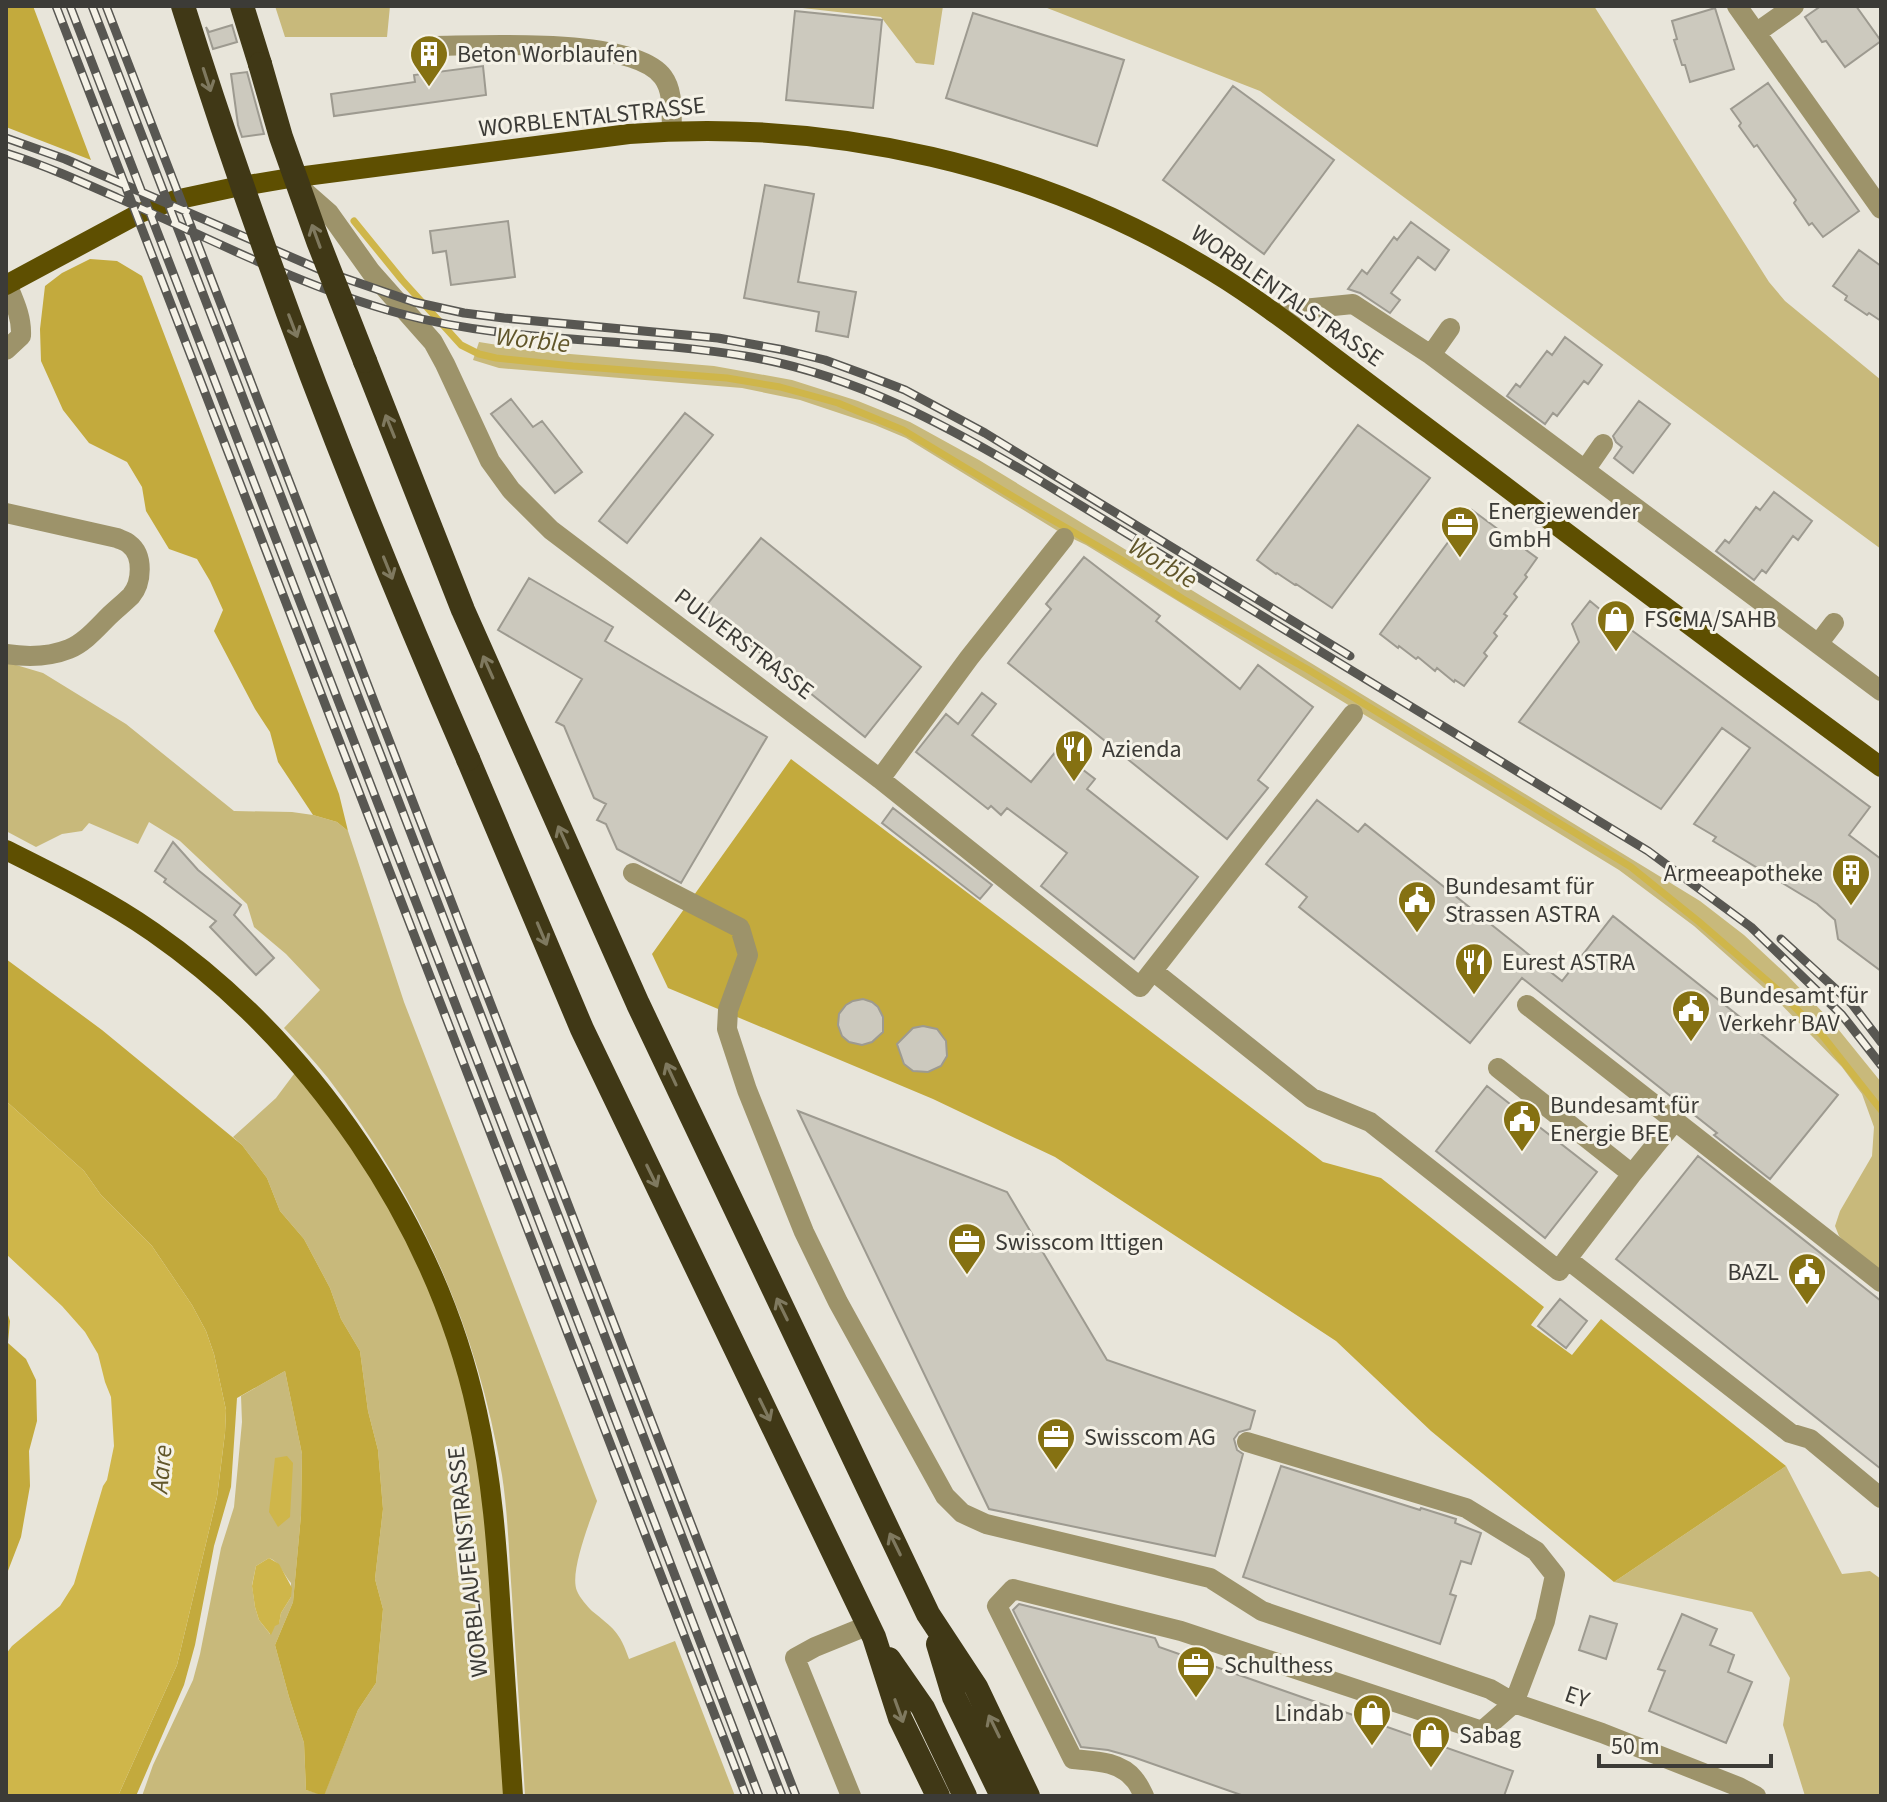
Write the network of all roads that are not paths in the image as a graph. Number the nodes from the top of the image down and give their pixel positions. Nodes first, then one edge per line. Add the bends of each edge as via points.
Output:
1 (183, 6) edge
2 (242, 6) edge
3 (1737, 6) edge
4 (1794, 6) edge
5 (1756, 33) junction
6 (430, 46) dead end
7 (672, 130) junction
8 (290, 178) junction
9 (1881, 209) edge
10 (6, 284) edge
11 (1273, 312) junction
12 (1450, 328) dead end
13 (6, 350) edge
14 (1431, 355) junction
15 (1603, 444) dead end
16 (1585, 470) junction
17 (6, 513) edge
18 (1064, 538) dead end
19 (1834, 623) dead end
20 (1818, 644) junction
21 (6, 654) edge
22 (1881, 691) edge
23 (1353, 714) dead end
24 (1881, 767) edge
25 (880, 779) junction
26 (6, 850) edge
27 (633, 873) dead end
28 (1153, 971) junction
29 (1527, 1005) dead end
30 (1498, 1068) dead end
31 (1675, 1121) junction
32 (1632, 1174) junction
33 (1567, 1259) junction
34 (1881, 1282) edge
35 (1247, 1442) dead end
36 (1881, 1498) edge
37 (928, 1614) junction
38 (872, 1631) junction
39 (1514, 1703) junction
40 (513, 1796) edge
41 (851, 1796) edge
42 (938, 1796) edge
43 (965, 1796) edge
44 (1002, 1796) edge
45 (1028, 1796) edge
46 (1144, 1796) edge
47 (1756, 1796) edge

1 -> 38 highway, bridge via 267,259 413,633 582,1029
37 -> 2 highway, bridge via 644,1017 463,610 318,241
3 - 5 street
4 - 5 street
5 - 9 street
6 - 7 street via 592,48 644,62 668,85
7 - 8 main road, WORBLENTALSTRASSE
7 - 11 main road, WORBLENTALSTRASSE via 844,141 1003,176 1146,233
8 - 10 main road, WORBLENTALSTRASSE via 175,200 140,213
8 - 25 street, PULVERSTRASSE via 329,213 371,272 433,342 490,461 530,511
10 - 13 street via 22,326 21,336
11 - 14 street via 1353,304
11 - 24 main road, WORBLENTALSTRASSE
12 - 14 street
14 - 16 street
15 - 16 street
16 - 20 street
17 - 21 street via 117,538 135,551 140,574 132,594 70,649
18 - 25 street
19 - 20 street
20 - 22 street
23 - 28 street
25 - 28 street, PULVERSTRASSE via 1140,987
26 - 40 main road, WORBLAUFENSTRASSE via 127,915 236,999 319,1087 364,1149 410,1228 456,1337 487,1465
27 - 39 street, EY via 740,928 748,955 728,1010 727,1029 747,1090 838,1302 945,1496 962,1513 986,1524 1210,1578 1262,1611 1455,1676
28 - 33 street via 1312,1098 1370,1122 1559,1271
29 - 31 street
30 - 32 street
31 - 32 street
31 - 34 street
32 - 33 street
33 - 36 street
35 - 39 street via 1466,1508 1536,1551 1555,1575 1545,1621
37 - 44 highway via 954,1697
45 -> 37 highway via 976,1687
38 - 41 street via 795,1658
38 -> 42 highway via 900,1718
38 - 43 highway via 923,1708
39 - 46 street via 1482,1731 1181,1631 1013,1589 997,1606 1073,1759 1138,1769
39 - 47 street, EY

